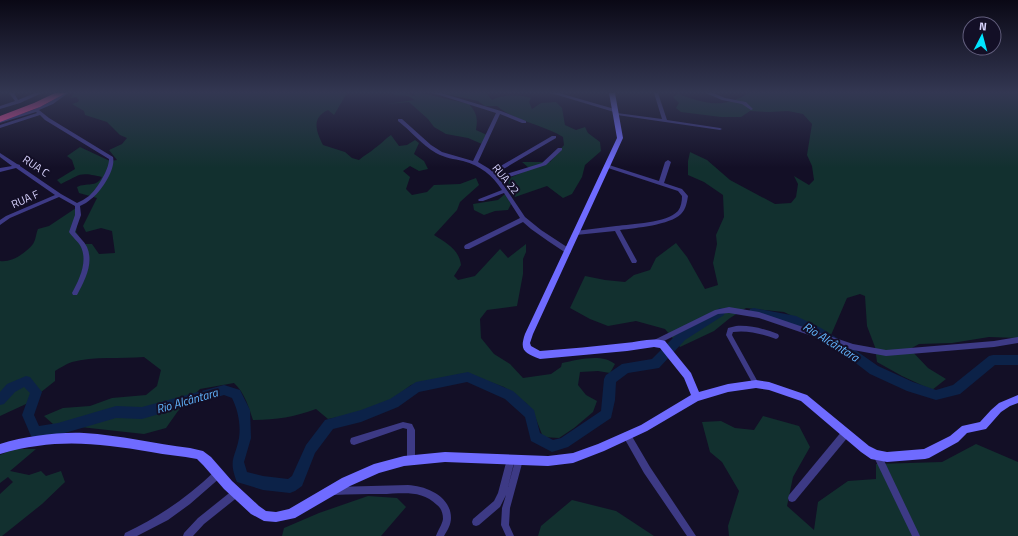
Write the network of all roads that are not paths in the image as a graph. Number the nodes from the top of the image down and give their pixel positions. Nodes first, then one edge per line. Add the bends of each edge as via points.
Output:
1 (13, 118) edge
2 (23, 118) edge
3 (47, 118) edge
4 (496, 118) edge
5 (514, 118) edge
6 (617, 118) edge
7 (651, 118) edge
8 (400, 120) dead end
9 (665, 120) joint
10 (0, 122) edge
11 (524, 122) dead end
12 (0, 127) edge
13 (720, 129) dead end
14 (554, 137) dead end
15 (560, 149) dead end
16 (0, 155) edge
17 (668, 162) dead end
18 (475, 163) junction
19 (18, 166) junction
20 (607, 166) junction
21 (0, 170) edge
22 (491, 174) junction
23 (496, 180) junction
24 (661, 184) junction
25 (504, 191) junction
26 (59, 195) junction
27 (481, 200) dead end
28 (78, 205) junction
29 (524, 219) junction
30 (0, 224) edge
31 (616, 228) junction
32 (576, 233) junction
33 (467, 247) dead end
34 (568, 251) junction
35 (634, 261) dead end
36 (75, 293) dead end
37 (776, 336) dead end
38 (1018, 340) edge
39 (663, 348) junction
40 (756, 384) junction
41 (696, 397) junction
42 (1018, 399) edge
43 (845, 434) junction
44 (627, 436) junction
45 (354, 441) dead end
46 (0, 450) edge
47 (877, 455) junction
48 (410, 460) junction
49 (515, 460) junction
50 (218, 474) junction
51 (332, 491) junction
52 (236, 492) junction
53 (792, 498) dead end
54 (476, 522) dead end
55 (128, 536) edge
56 (187, 536) edge
57 (440, 536) edge
58 (510, 536) edge
59 (692, 536) edge
60 (916, 536) edge

1 - 10 street
2 - 12 street
3 - 28 street via 107,155 112,162 97,190 89,199
4 - 18 street
5 - 11 street
6 - 20 street via 620,138
7 - 9 street
8 - 18 street, RUA 22 via 434,149
9 - 13 street
14 - 22 street
15 - 23 street via 544,164
16 - 19 street, RUA C
17 - 24 street
18 - 22 street, RUA 22
19 - 21 street
19 - 26 street, RUA C
20 - 24 street
20 - 32 street
22 - 23 street, RUA 22
23 - 25 street, RUA 22
24 - 31 street via 684,193 685,202 679,213 663,221
25 - 27 street
25 - 29 street, RUA 22
26 - 28 street, RUA C
26 - 30 street, RUA F via 8,217
28 - 36 street via 78,216 72,232 86,254 85,271
29 - 33 street
29 - 34 street, RUA 22
31 - 32 street
31 - 35 street
32 - 34 street
34 - 39 street via 529,334 526,348 540,355 627,347
37 - 40 street via 751,329 734,329 729,332
38 - 39 street via 886,353 854,346 759,315 729,310 717,312
39 - 41 street via 688,376
40 - 41 street via 728,388
40 - 43 street via 804,398
41 - 44 street
42 - 47 street via 1000,407 983,426 965,429 940,447 925,454 887,457
43 - 47 street via 865,450
43 - 53 street
44 - 49 street via 573,458 548,461
44 - 59 street
45 - 48 street via 403,425 409,426
46 - 50 street via 52,439 84,438 194,454 207,461
47 - 60 street
48 - 49 street
48 - 51 street via 378,468
49 - 54 street via 497,504
49 - 58 street via 506,508 505,526
50 - 52 street
50 - 55 street via 158,522
51 - 52 street via 291,514 276,517 264,516
51 - 57 street via 411,489 435,496 447,514
52 - 56 street

